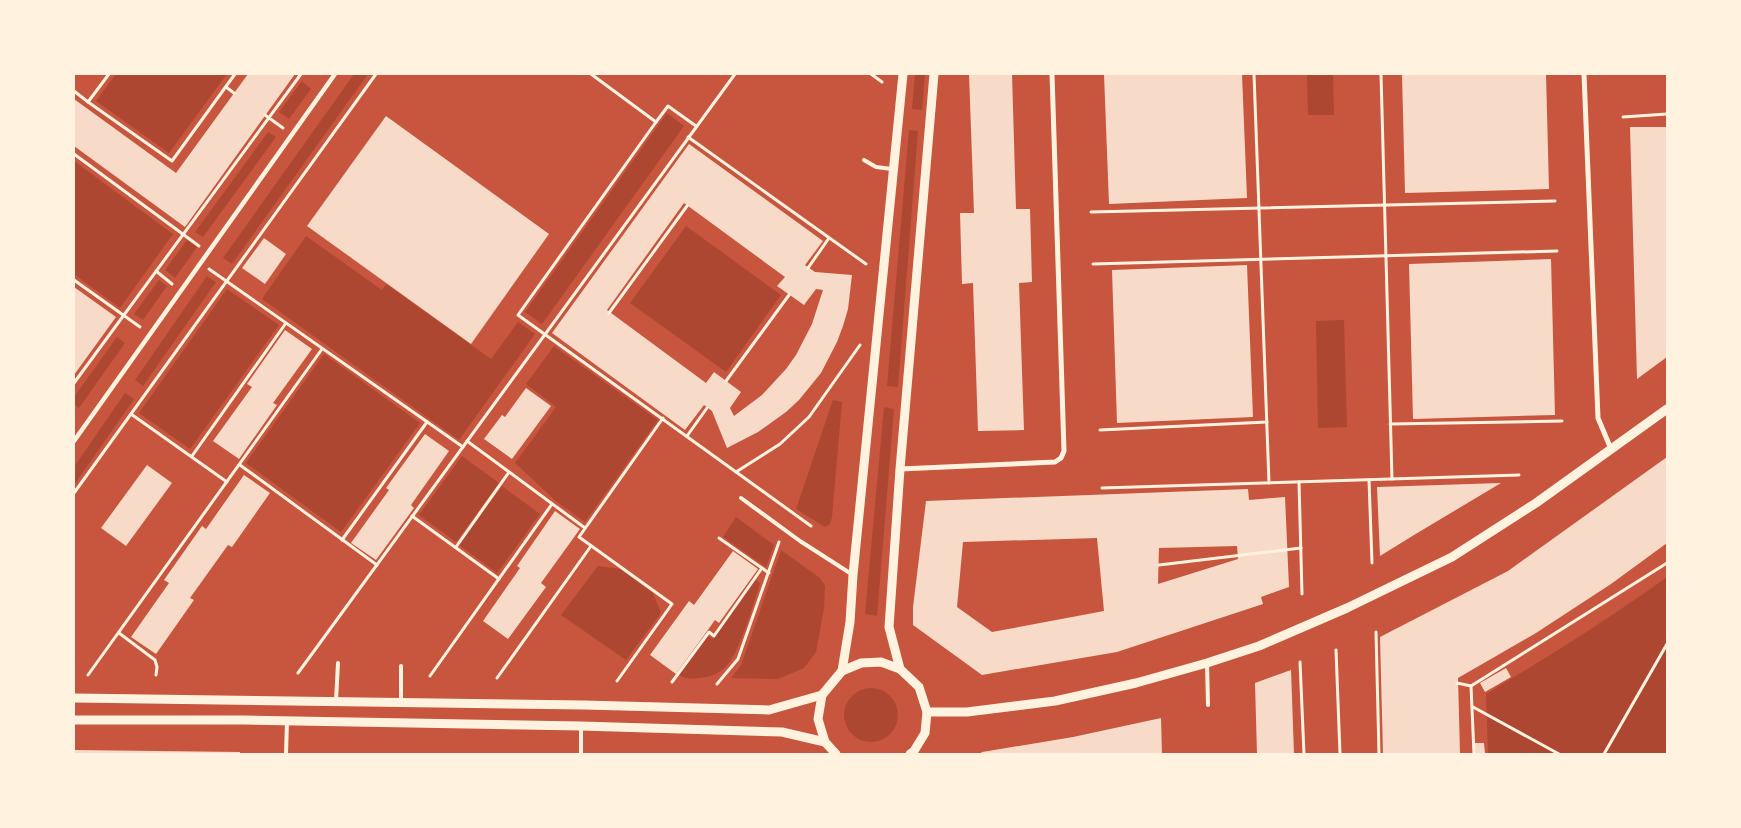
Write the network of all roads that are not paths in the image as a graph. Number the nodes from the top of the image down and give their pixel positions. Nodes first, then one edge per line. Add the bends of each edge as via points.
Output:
1 (335, 74) edge
2 (903, 74) edge
3 (934, 74) edge
4 (1052, 74) edge
5 (1584, 74) edge
6 (864, 160) dead end
7 (894, 169) junction
8 (1667, 409) edge
9 (74, 441) edge
10 (1611, 449) junction
11 (900, 469) junction
12 (741, 498) dead end
13 (853, 575) junction
14 (338, 663) dead end
15 (1206, 663) junction
16 (401, 666) dead end
17 (900, 669) junction
18 (842, 670) junction
19 (822, 695) junction
20 (74, 698) edge
21 (336, 702) junction
22 (401, 703) junction
23 (1208, 705) dead end
24 (927, 712) junction
25 (74, 720) edge
26 (287, 721) junction
27 (581, 726) junction
28 (825, 742) junction
29 (286, 754) edge
30 (581, 754) edge
31 (836, 754) edge
32 (910, 754) edge

1 - 9 street
2 - 7 street
3 - 11 street
4 - 11 street via 1064,451 1055,462
5 - 10 street via 1598,418
6 - 7 lane via 876,167
7 - 13 street
8 - 10 street
10 - 15 street via 1536,503 1452,557 1259,646
11 - 17 street via 889,627
12 - 13 lane
13 - 18 street
14 - 21 lane
15 - 23 lane
15 - 24 street via 1055,701 967,712
16 - 22 lane
17 - 18 street via 881,662 861,662
17 - 24 street via 919,687
18 - 19 street
19 - 22 street via 769,710
19 - 28 street via 818,719
20 - 21 street
21 - 22 street
24 - 32 street via 925,733
25 - 26 street
26 - 27 street
26 - 29 lane
27 - 28 street via 782,732
27 - 30 lane
28 - 31 street

